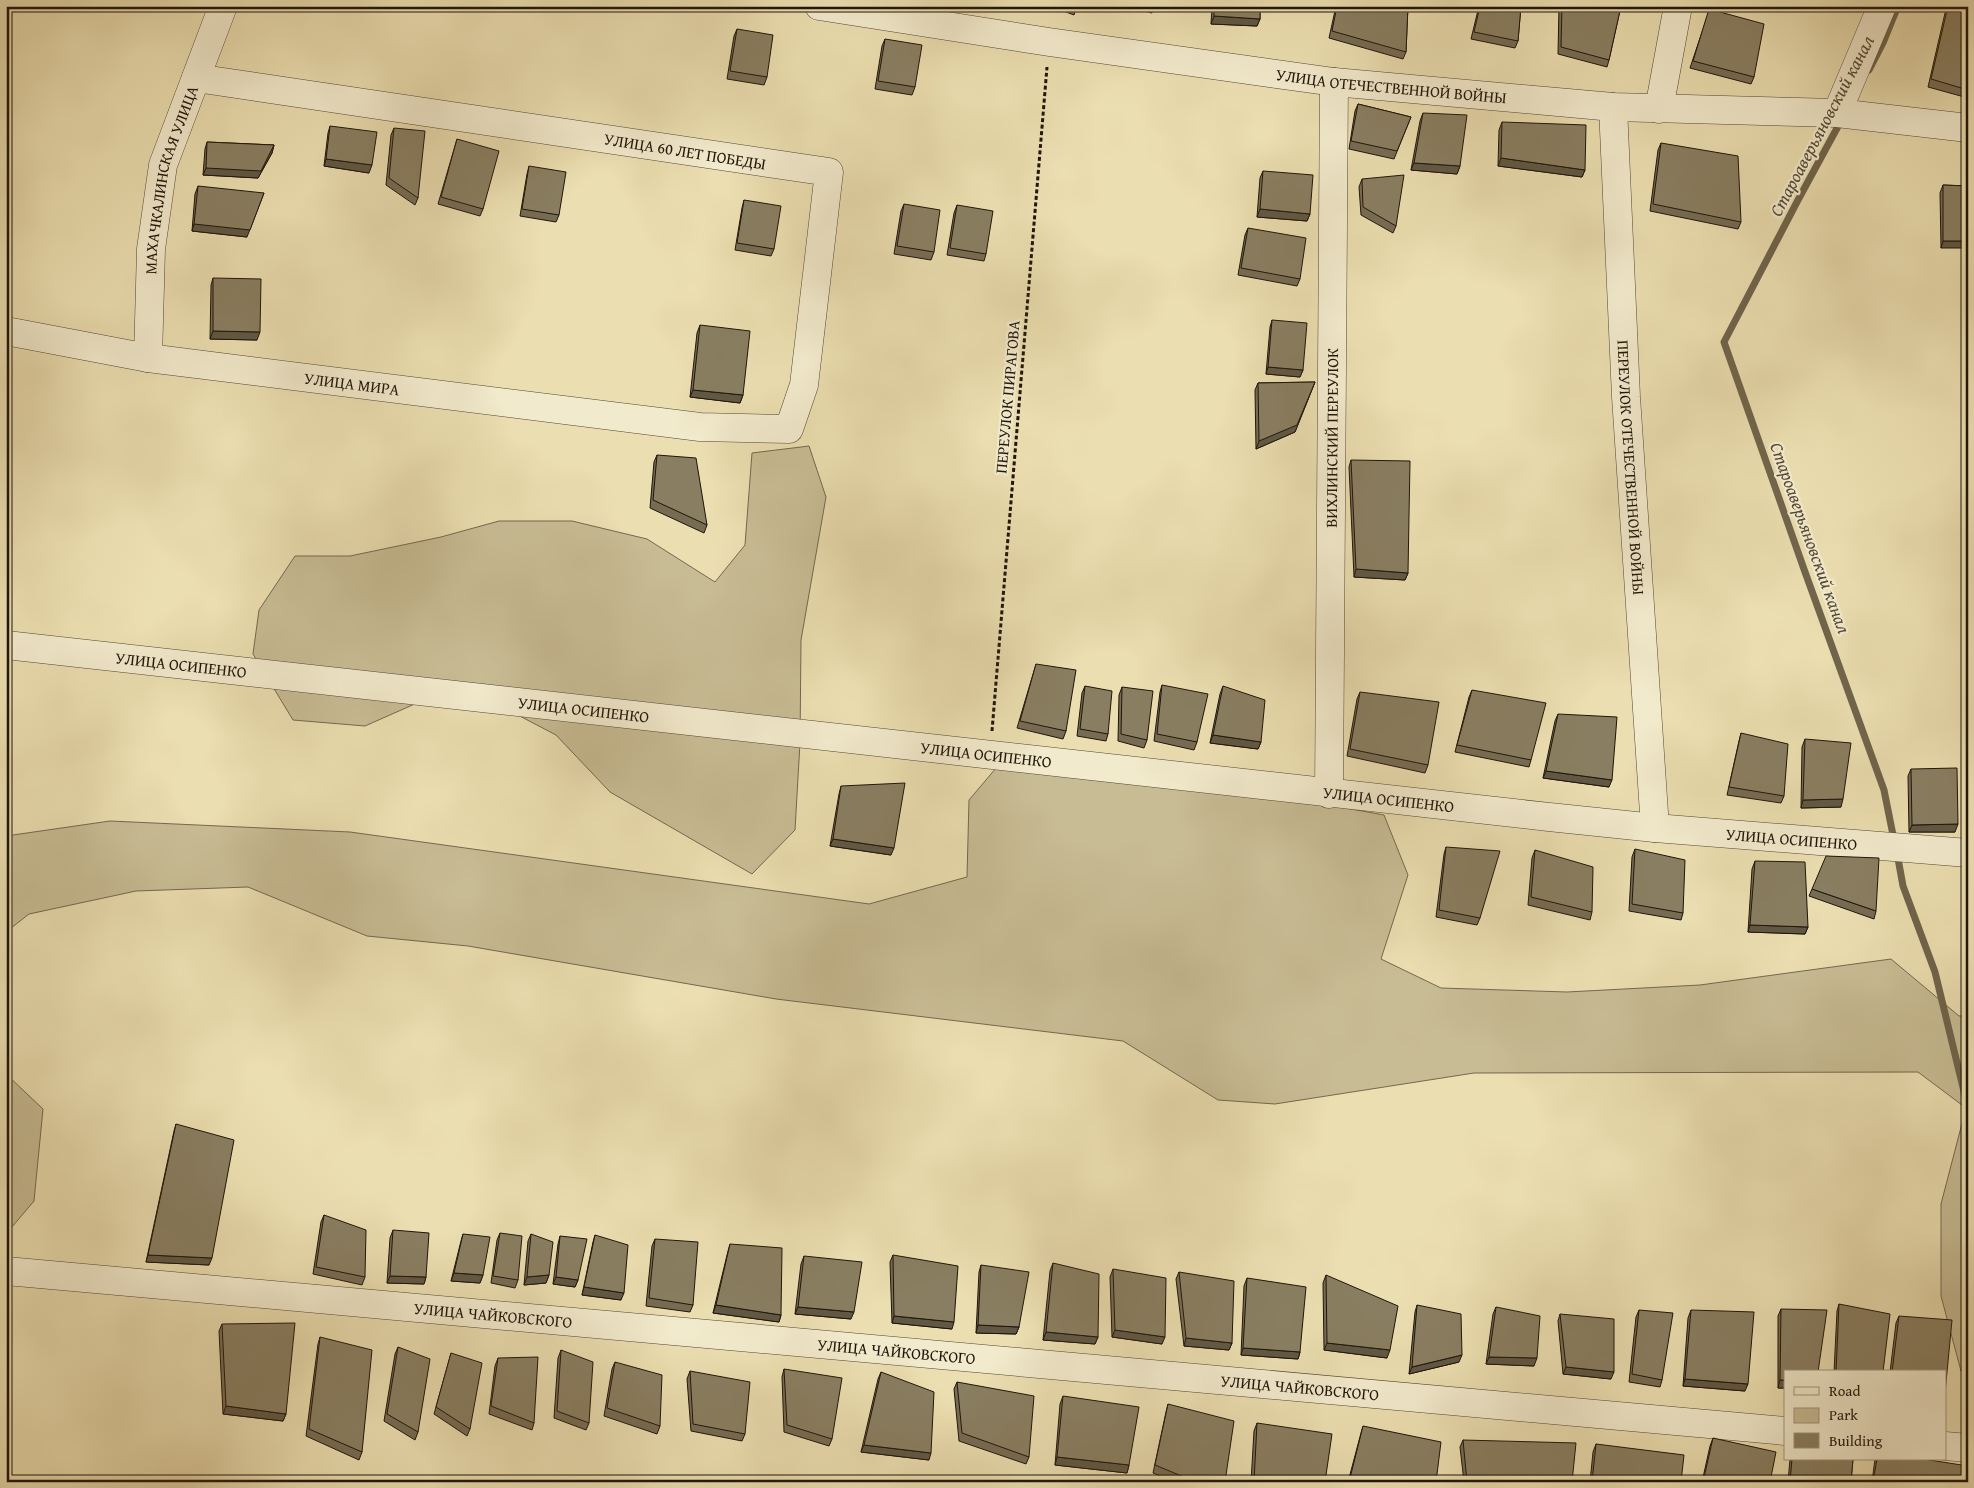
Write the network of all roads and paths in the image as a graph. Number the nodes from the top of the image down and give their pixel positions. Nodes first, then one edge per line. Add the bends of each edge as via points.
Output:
1 (224, 6) edge
2 (819, 6) edge
3 (1678, 6) edge
4 (1882, 6) edge
5 (1050, 42) junction
6 (196, 78) junction
7 (1334, 82) junction
8 (1613, 107) junction
9 (1658, 109) junction
10 (1837, 113) junction
11 (1968, 128) edge
12 (6, 331) edge
13 (148, 358) junction
14 (700, 427) joint
15 (6, 645) edge
16 (990, 754) junction
17 (1329, 794) junction
18 (1655, 828) junction
19 (1968, 853) edge
20 (6, 1271) edge
21 (1784, 1431) edge
22 (1946, 1446) edge
23 (1968, 1448) edge

1 - 6 street, МАХАЧКАЛИНСКАЯ УЛИЦА
2 - 5 street, УЛИЦА ОТЕЧЕСТВЕННОЙ ВОЙНЫ
3 - 9 street
4 - 10 street
5 - 7 street, УЛИЦА ОТЕЧЕСТВЕННОЙ ВОЙНЫ
5 - 16 path, ПЕРЕУЛОК ПИРАГОВА
6 - 13 street, МАХАЧКАЛИНСКАЯ УЛИЦА via 163,165 151,249
6 - 14 street, УЛИЦА 60 ЛЕТ ПОБЕДЫ via 828,172 804,385 789,429
7 - 8 street, УЛИЦА ОТЕЧЕСТВЕННОЙ ВОЙНЫ
7 - 17 street, ВИХЛИНСКИЙ ПЕРЕУЛОК
8 - 9 street, УЛИЦА ОТЕЧЕСТВЕННОЙ ВОЙНЫ
8 - 18 street, ПЕРЕУЛОК ОТЕЧЕСТВЕННОЙ ВОЙНЫ via 1626,397
9 - 10 street, УЛИЦА ОТЕЧЕСТВЕННОЙ ВОЙНЫ
10 - 11 street, УЛИЦА ОТЕЧЕСТВЕННОЙ ВОЙНЫ
12 - 13 street, УЛИЦА МИРА
13 - 14 street, УЛИЦА МИРА
15 - 16 street, УЛИЦА ОСИПЕНКО
16 - 17 street, УЛИЦА ОСИПЕНКО
17 - 18 street, УЛИЦА ОСИПЕНКО
18 - 19 street, УЛИЦА ОСИПЕНКО
20 - 21 street, УЛИЦА ЧАЙКОВСКОГО
22 - 23 street

